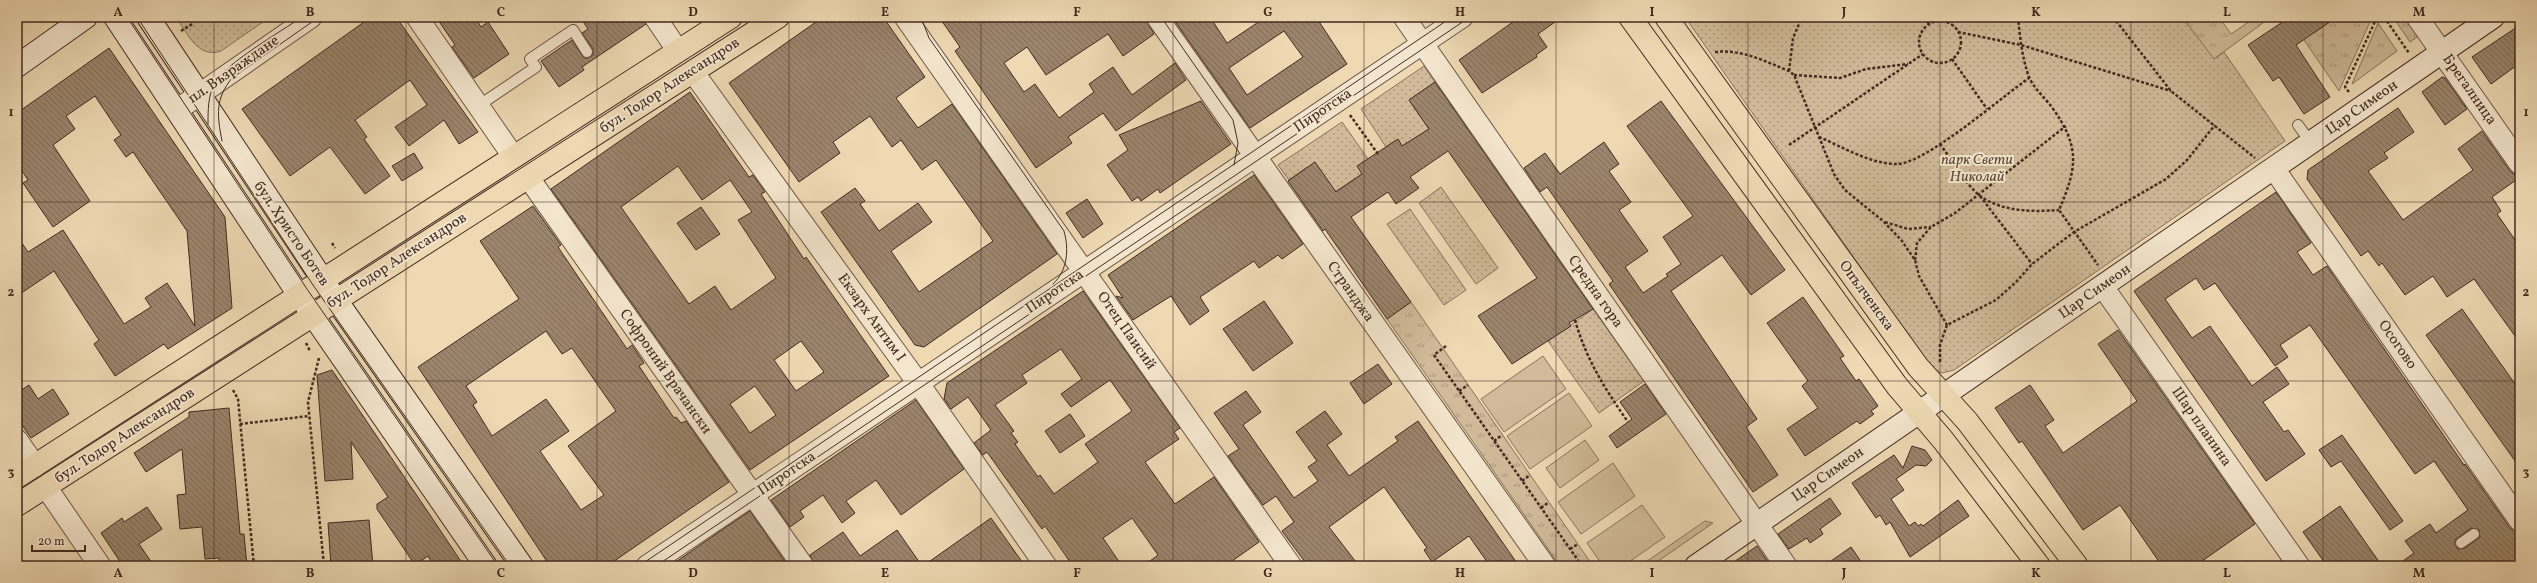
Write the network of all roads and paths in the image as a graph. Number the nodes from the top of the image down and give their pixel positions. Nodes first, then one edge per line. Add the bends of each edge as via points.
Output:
1 (86, 17) edge
2 (115, 17) edge
3 (148, 17) edge
4 (311, 17) edge
5 (417, 17) edge
6 (655, 17) edge
7 (731, 17) edge
8 (778, 17) edge
9 (905, 17) edge
10 (1157, 17) edge
11 (1404, 17) edge
12 (1462, 17) edge
13 (1630, 17) edge
14 (1666, 17) edge
15 (1802, 17) edge
16 (1924, 17) edge
17 (2018, 17) edge
18 (2113, 17) edge
19 (2377, 17) edge
20 (2384, 17) edge
21 (2417, 17) edge
22 (2493, 17) edge
23 (194, 23) dead end
24 (1929, 24) junction
25 (180, 32) dead end
26 (1958, 32) junction
27 (1422, 44) junction
28 (2021, 45) junction
29 (678, 51) junction
30 (587, 52) dead end
31 (1712, 52) dead end
32 (2442, 52) junction
33 (1923, 54) junction
34 (2410, 54) dead end
35 (1952, 59) junction
36 (1908, 64) junction
37 (17, 66) edge
38 (1789, 71) junction
39 (693, 72) junction
40 (1794, 75) junction
41 (2029, 78) junction
42 (2171, 91) junction
43 (199, 95) junction
44 (2352, 95) dead end
45 (478, 106) junction
46 (1987, 108) junction
47 (177, 110) junction
48 (1348, 112) dead end
49 (2215, 125) junction
50 (2298, 125) dead end
51 (1816, 126) junction
52 (2066, 126) junction
53 (1818, 137) junction
54 (2311, 143) junction
55 (1940, 144) junction
56 (1789, 145) dead end
57 (1378, 154) dead end
58 (513, 156) junction
59 (1254, 157) junction
60 (2266, 164) junction
61 (2520, 164) edge
62 (528, 177) junction
63 (1978, 194) junction
64 (2059, 210) junction
65 (1883, 221) junction
66 (1931, 227) junction
67 (2074, 232) junction
68 (332, 243) dead end
69 (335, 248) dead end
70 (1915, 260) junction
71 (2032, 264) junction
72 (1084, 272) junction
73 (2101, 277) junction
74 (322, 280) junction
75 (299, 295) junction
76 (336, 300) junction
77 (312, 315) junction
78 (1575, 320) dead end
79 (1947, 325) junction
80 (1446, 346) dead end
81 (321, 350) dead end
82 (1940, 368) dead end
83 (230, 384) dead end
84 (919, 384) junction
85 (1468, 385) dead end
86 (1459, 391) junction
87 (1944, 395) junction
88 (1919, 412) junction
89 (309, 416) junction
90 (1628, 422) dead end
91 (240, 424) junction
92 (1502, 434) dead end
93 (17, 440) edge
94 (1494, 440) junction
95 (26, 471) edge
96 (1530, 475) dead end
97 (1522, 481) junction
98 (46, 487) junction
99 (753, 496) junction
100 (1549, 502) dead end
101 (17, 506) edge
102 (1541, 508) junction
103 (2512, 514) edge
104 (17, 516) edge
105 (1757, 524) junction
106 (2474, 534) dead end
107 (2461, 543) dead end
108 (1578, 544) dead end
109 (1570, 549) junction
110 (100, 566) edge
111 (254, 566) edge
112 (324, 566) edge
113 (486, 566) edge
114 (522, 566) edge
115 (647, 566) edge
116 (803, 566) edge
117 (1046, 566) edge
118 (1291, 566) edge
119 (1545, 566) edge
120 (1582, 566) edge
121 (1696, 566) edge
122 (1786, 566) edge
123 (2039, 566) edge
124 (2077, 566) edge
125 (2299, 566) edge

1 - 37 main road
2 - 47 main road, бул. Христо Ботев
3 - 43 main road, бул. Христо Ботев
4 - 43 street, пл. Възраждане
5 - 45 street
6 - 29 street
7 - 29 main road, бул. Тодор Александров
8 - 39 main road, бул. Тодор Александров
9 - 72 street, Отец Паисий
10 - 59 street, Странджа
11 - 27 street, Средна гора
12 - 27 street, Пиротска
13 - 88 main road, Опълченска via 1897,386
14 - 87 main road, Опълченска via 1848,272 1918,366
15 - 38 path via 1793,38
16 - 24 path
17 - 28 path
18 - 42 path
19 - 44 path via 2345,87
20 - 34 path
21 - 32 street, Брегалница
22 - 32 main road, Цар Симеон
23 - 25 path
24 - 26 path via 1945,22
24 - 33 path via 1920,38
26 - 28 path
26 - 35 path via 1960,47
27 - 59 street, Пиротска
27 - 105 street, Средна гора
28 - 41 path
28 - 42 path
29 - 58 main road, бул. Тодор Александров
30 - 45 lane via 573,30 530,59 536,67
31 - 38 path via 1731,50
32 - 54 main road, Цар Симеон
32 - 61 street, Брегалница
33 - 35 path via 1937,63
33 - 36 path
35 - 46 path
36 - 40 path via 1866,69 1840,78
36 - 51 path
38 - 40 path
39 - 62 main road, бул. Тодор Александров
39 - 84 street, Екзарх Антим I
40 - 51 path
41 - 46 path
41 - 52 path
42 - 49 path
43 - 47 street, пл. Възраждане
43 - 74 main road, бул. Христо Ботев
45 - 58 street
46 - 55 path
47 - 75 main road, бул. Христо Ботев
48 - 57 path
49 - 60 path
49 - 67 path via 2187,160 2166,180
50 - 54 lane
51 - 53 path
51 - 56 path
52 - 63 path
52 - 64 path via 2073,148 2073,170
53 - 55 path via 1882,162 1898,164 1917,158
53 - 65 path via 1834,174 1845,190
54 - 60 main road, Цар Симеон
55 - 63 path
58 - 74 main road, бул. Тодор Александров
59 - 72 street, Пиротска
59 - 119 street, Странджа
60 - 73 main road, Цар Симеон
60 - 103 street, Осогово
62 - 76 main road, бул. Тодор Александров
62 - 99 street, Софроний Врачански
63 - 64 path via 1996,204 2016,209
63 - 66 path via 1955,213
63 - 71 path
64 - 67 path
65 - 66 path via 1908,229
65 - 70 path via 1902,241
66 - 70 path via 1917,243
67 - 71 path
67 - 73 path
68 - 69 path
70 - 79 path via 1919,276
71 - 79 path via 1996,300
72 - 84 street, Пиротска
72 - 118 street, Отец Паисий
73 - 87 main road, Цар Симеон
73 - 125 street, Шар планина
74 - 75 main road, бул. Тодор Александров
74 - 76 main road, бул. Христо Ботев
75 - 77 main road, бул. Христо Ботев
75 - 95 main road, бул. Тодор Александров
76 - 77 main road, бул. Тодор Александров
76 - 114 main road, бул. Христо Ботев
77 - 98 main road, бул. Тодор Александров
77 - 113 main road, бул. Христо Ботев
78 - 90 path via 1588,359 1602,385
79 - 82 path via 1940,345
80 - 86 path via 1434,355
81 - 89 path via 308,402
83 - 91 path via 238,399
84 - 99 street, Пиротска
84 - 117 street, Екзарх Антим I
85 - 86 path
86 - 94 path
87 - 88 main road, Цар Симеон
87 - 124 main road, Опълченска via 1972,427
88 - 105 main road, Цар Симеон
88 - 123 main road, Опълченска via 1944,440
89 - 91 path
89 - 112 path
91 - 111 path
92 - 94 path
93 - 95 street
94 - 97 path
96 - 97 path
97 - 102 path
98 - 101 main road, бул. Тодор Александров
98 - 104 lane
98 - 110 street
99 - 115 street, Пиротска
99 - 116 street, Софроний Врачански
100 - 102 path
102 - 109 path
105 - 121 main road, Цар Симеон
105 - 122 street, Средна гора
106 - 107 lane
108 - 109 path
109 - 120 path

